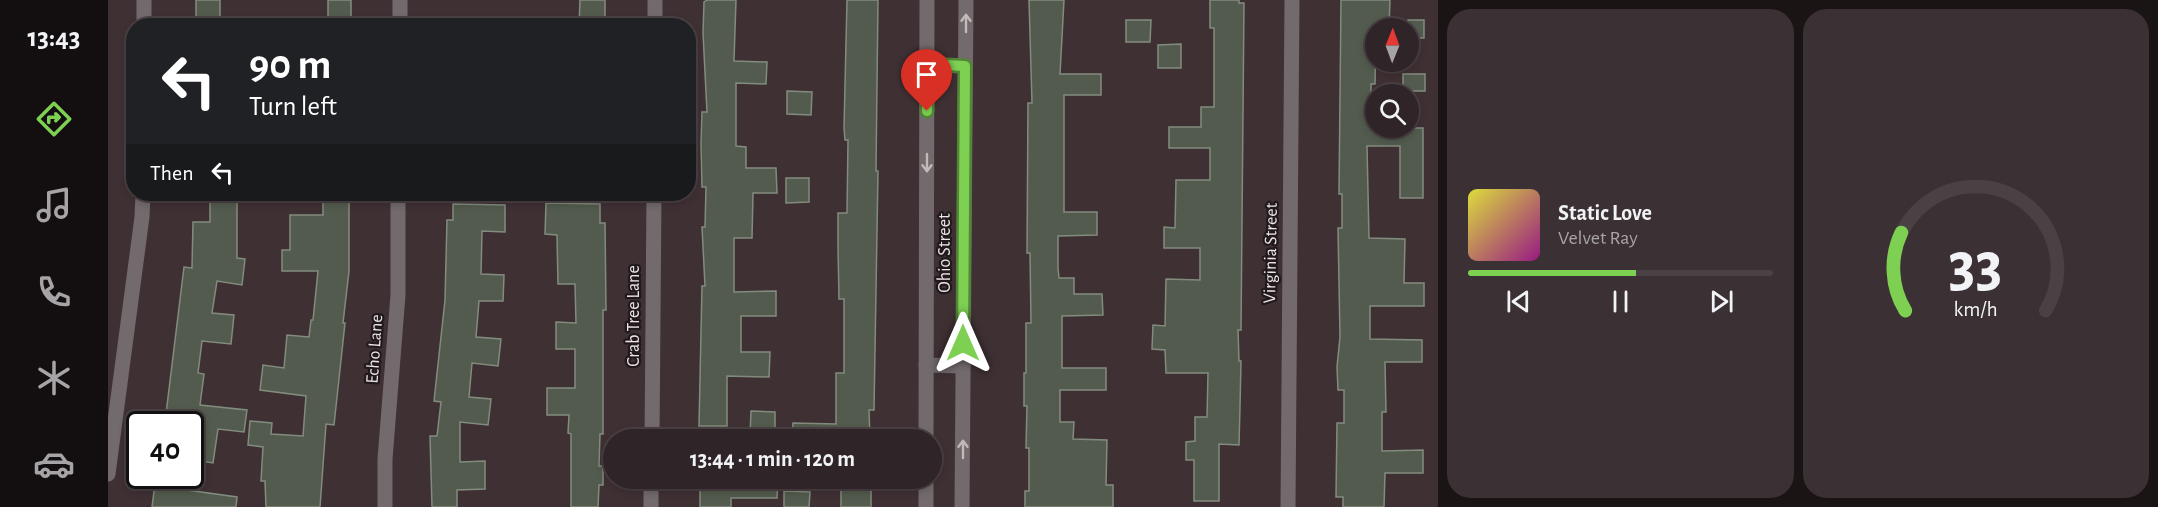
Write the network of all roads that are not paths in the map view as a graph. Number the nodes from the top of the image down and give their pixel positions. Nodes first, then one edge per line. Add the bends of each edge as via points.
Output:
1 (144, 0) edge
2 (400, 0) edge
3 (655, 0) edge
4 (927, 0) edge
5 (966, 0) edge
6 (1292, 0) edge
7 (144, 18) edge
8 (400, 18) edge
9 (655, 18) edge
10 (927, 64) junction
11 (965, 66) junction
12 (143, 201) edge
13 (398, 201) edge
14 (654, 201) edge
15 (926, 365) junction
16 (963, 366) junction
17 (651, 429) edge
18 (926, 429) edge
19 (108, 474) edge
20 (651, 489) edge
21 (926, 489) edge
22 (385, 507) edge
23 (651, 507) edge
24 (926, 507) edge
25 (962, 507) edge
26 (1288, 507) edge

1 - 7 street
2 - 8 street
3 - 9 street
4 - 10 street, Ohio Street
11 -> 5 street, Ohio Street
6 - 26 street, Virginia Street
10 - 11 street
10 -> 15 street, Ohio Street
11 - 16 street, Ohio Street
12 - 19 street
13 - 22 street, Echo Lane via 398,295
14 - 17 street, Crab Tree Lane
15 - 16 street
15 - 18 street, Ohio Street
25 -> 16 street, Ohio Street
20 - 23 street
21 - 24 street

